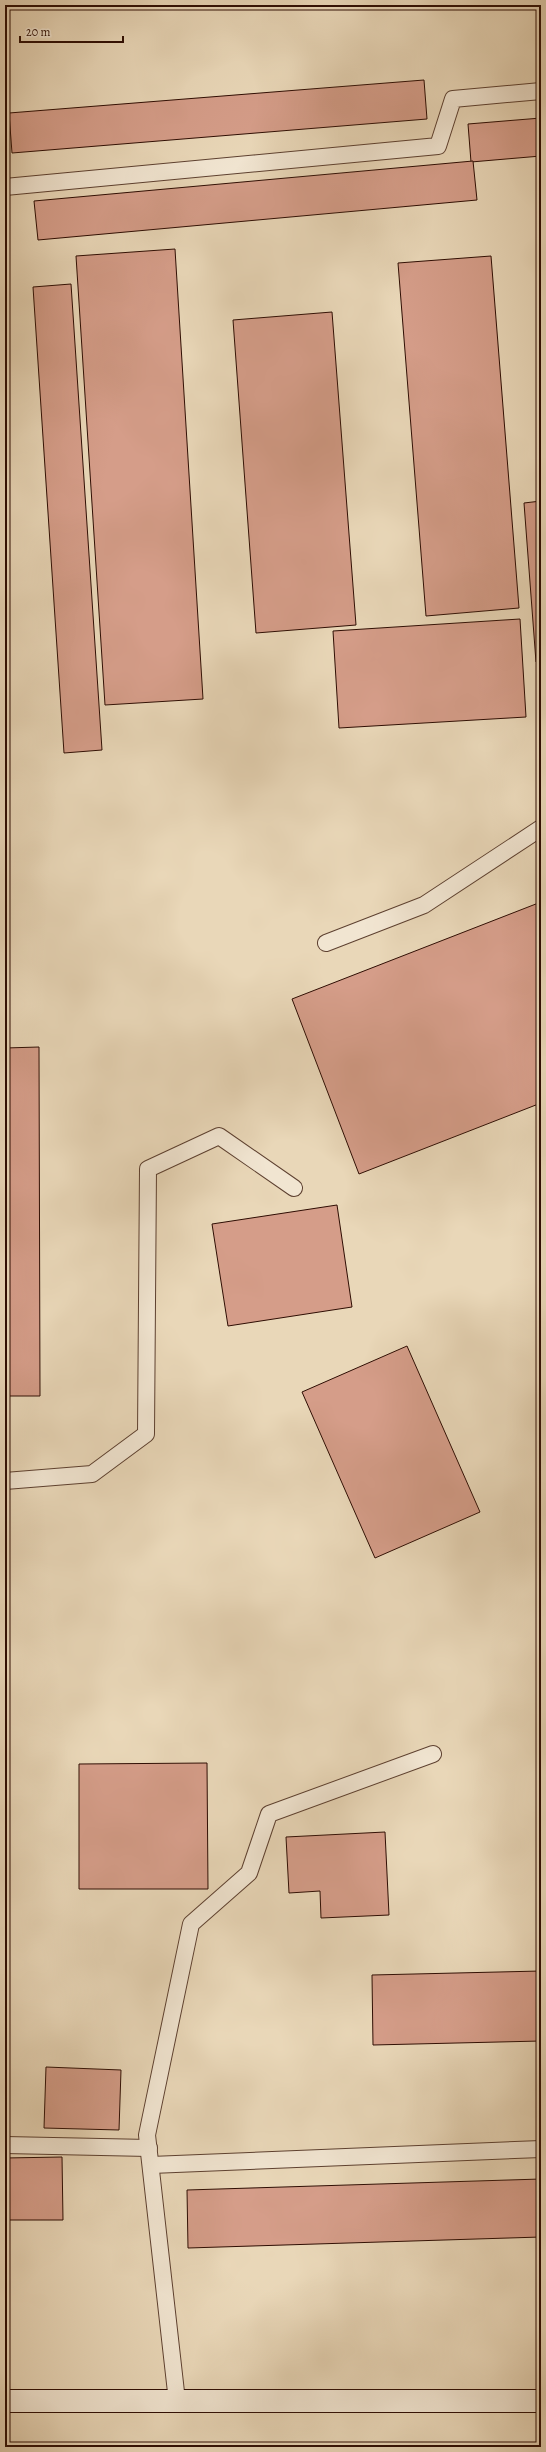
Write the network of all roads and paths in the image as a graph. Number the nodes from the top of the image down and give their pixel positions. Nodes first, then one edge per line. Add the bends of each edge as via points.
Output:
1 (541, 91) edge
2 (5, 187) edge
3 (541, 828) edge
4 (326, 943) dead end
5 (294, 1188) dead end
6 (5, 1481) edge
7 (434, 1754) dead end
8 (5, 2144) edge
9 (149, 2148) junction
10 (541, 2149) edge
11 (151, 2165) junction
12 (5, 2401) edge
13 (177, 2401) junction
14 (541, 2401) edge

1 - 2 lane via 453,99 438,146
3 - 4 lane via 424,905
5 - 6 lane via 219,1136 148,1169 146,1434 92,1474
7 - 9 lane via 269,1814 249,1873 192,1924 147,2135
8 - 9 lane
9 - 11 lane
10 - 11 lane
11 - 13 lane
12 - 13 main road
13 - 14 main road

